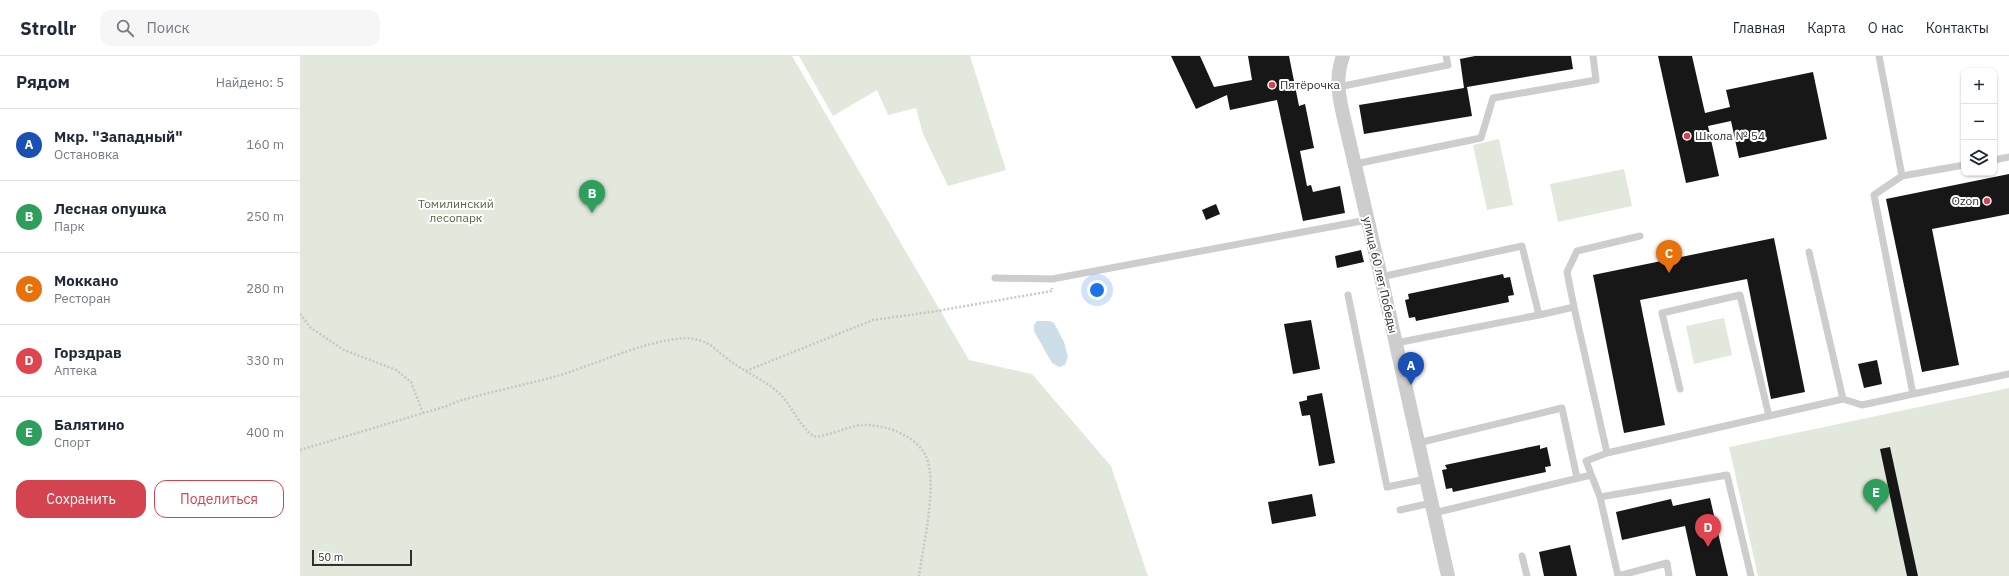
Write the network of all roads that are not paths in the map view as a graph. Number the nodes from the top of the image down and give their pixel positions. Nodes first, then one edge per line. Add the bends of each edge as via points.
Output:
1 (1446, 56) edge
2 (1593, 56) edge
3 (1879, 56) edge
4 (1341, 62) edge
5 (1338, 87) junction
6 (2009, 157) edge
7 (1997, 159) edge
8 (1355, 164) junction
9 (1961, 166) edge
10 (1902, 176) junction
11 (1367, 220) junction
12 (1640, 236) dead end
13 (1809, 252) dead end
14 (1381, 277) junction
15 (995, 278) dead end
16 (1348, 294) dead end
17 (1574, 307) junction
18 (1540, 315) junction
19 (1396, 343) junction
20 (2009, 374) edge
21 (1680, 389) dead end
22 (1913, 394) junction
23 (1843, 399) junction
24 (1769, 416) junction
25 (1418, 443) junction
26 (1607, 453) junction
27 (1591, 475) junction
28 (1577, 478) junction
29 (1426, 479) junction
30 (1600, 497) junction
31 (1432, 508) junction
32 (1400, 510) dead end
33 (1522, 556) dead end
34 (1448, 576) edge
35 (1527, 576) edge
36 (1669, 576) edge
37 (1751, 576) edge

1 - 5 lane via 1448,65
2 - 8 lane via 1596,80 1493,98 1481,138
3 - 10 lane
4 - 5 street, улица 60 лет Победы
5 - 8 street, улица 60 лет Победы
6 - 7 lane
8 - 11 street, улица 60 лет Победы
9 - 10 lane
10 - 22 lane via 1874,195
11 - 14 street, улица 60 лет Победы
11 - 15 lane via 1052,279
12 - 17 lane via 1577,251 1567,272
13 - 23 lane
14 - 18 lane via 1522,246
14 - 19 street, улица 60 лет Победы
16 - 29 lane via 1387,487
17 - 18 lane
17 - 26 lane
18 - 19 lane
19 - 25 street, улица 60 лет Победы
20 - 22 lane
21 - 24 lane via 1662,313 1740,295
22 - 23 lane via 1862,405
23 - 24 lane
24 - 26 lane
25 - 28 lane via 1562,408
25 - 29 street, улица 60 лет Победы
26 - 27 lane via 1586,461
27 - 28 lane
27 - 30 lane
28 - 31 lane
29 - 31 street, улица 60 лет Победы
30 - 36 lane via 1618,576 1667,563
30 - 37 lane via 1727,475
31 - 32 lane
31 - 34 street, улица 60 лет Победы
33 - 35 lane

